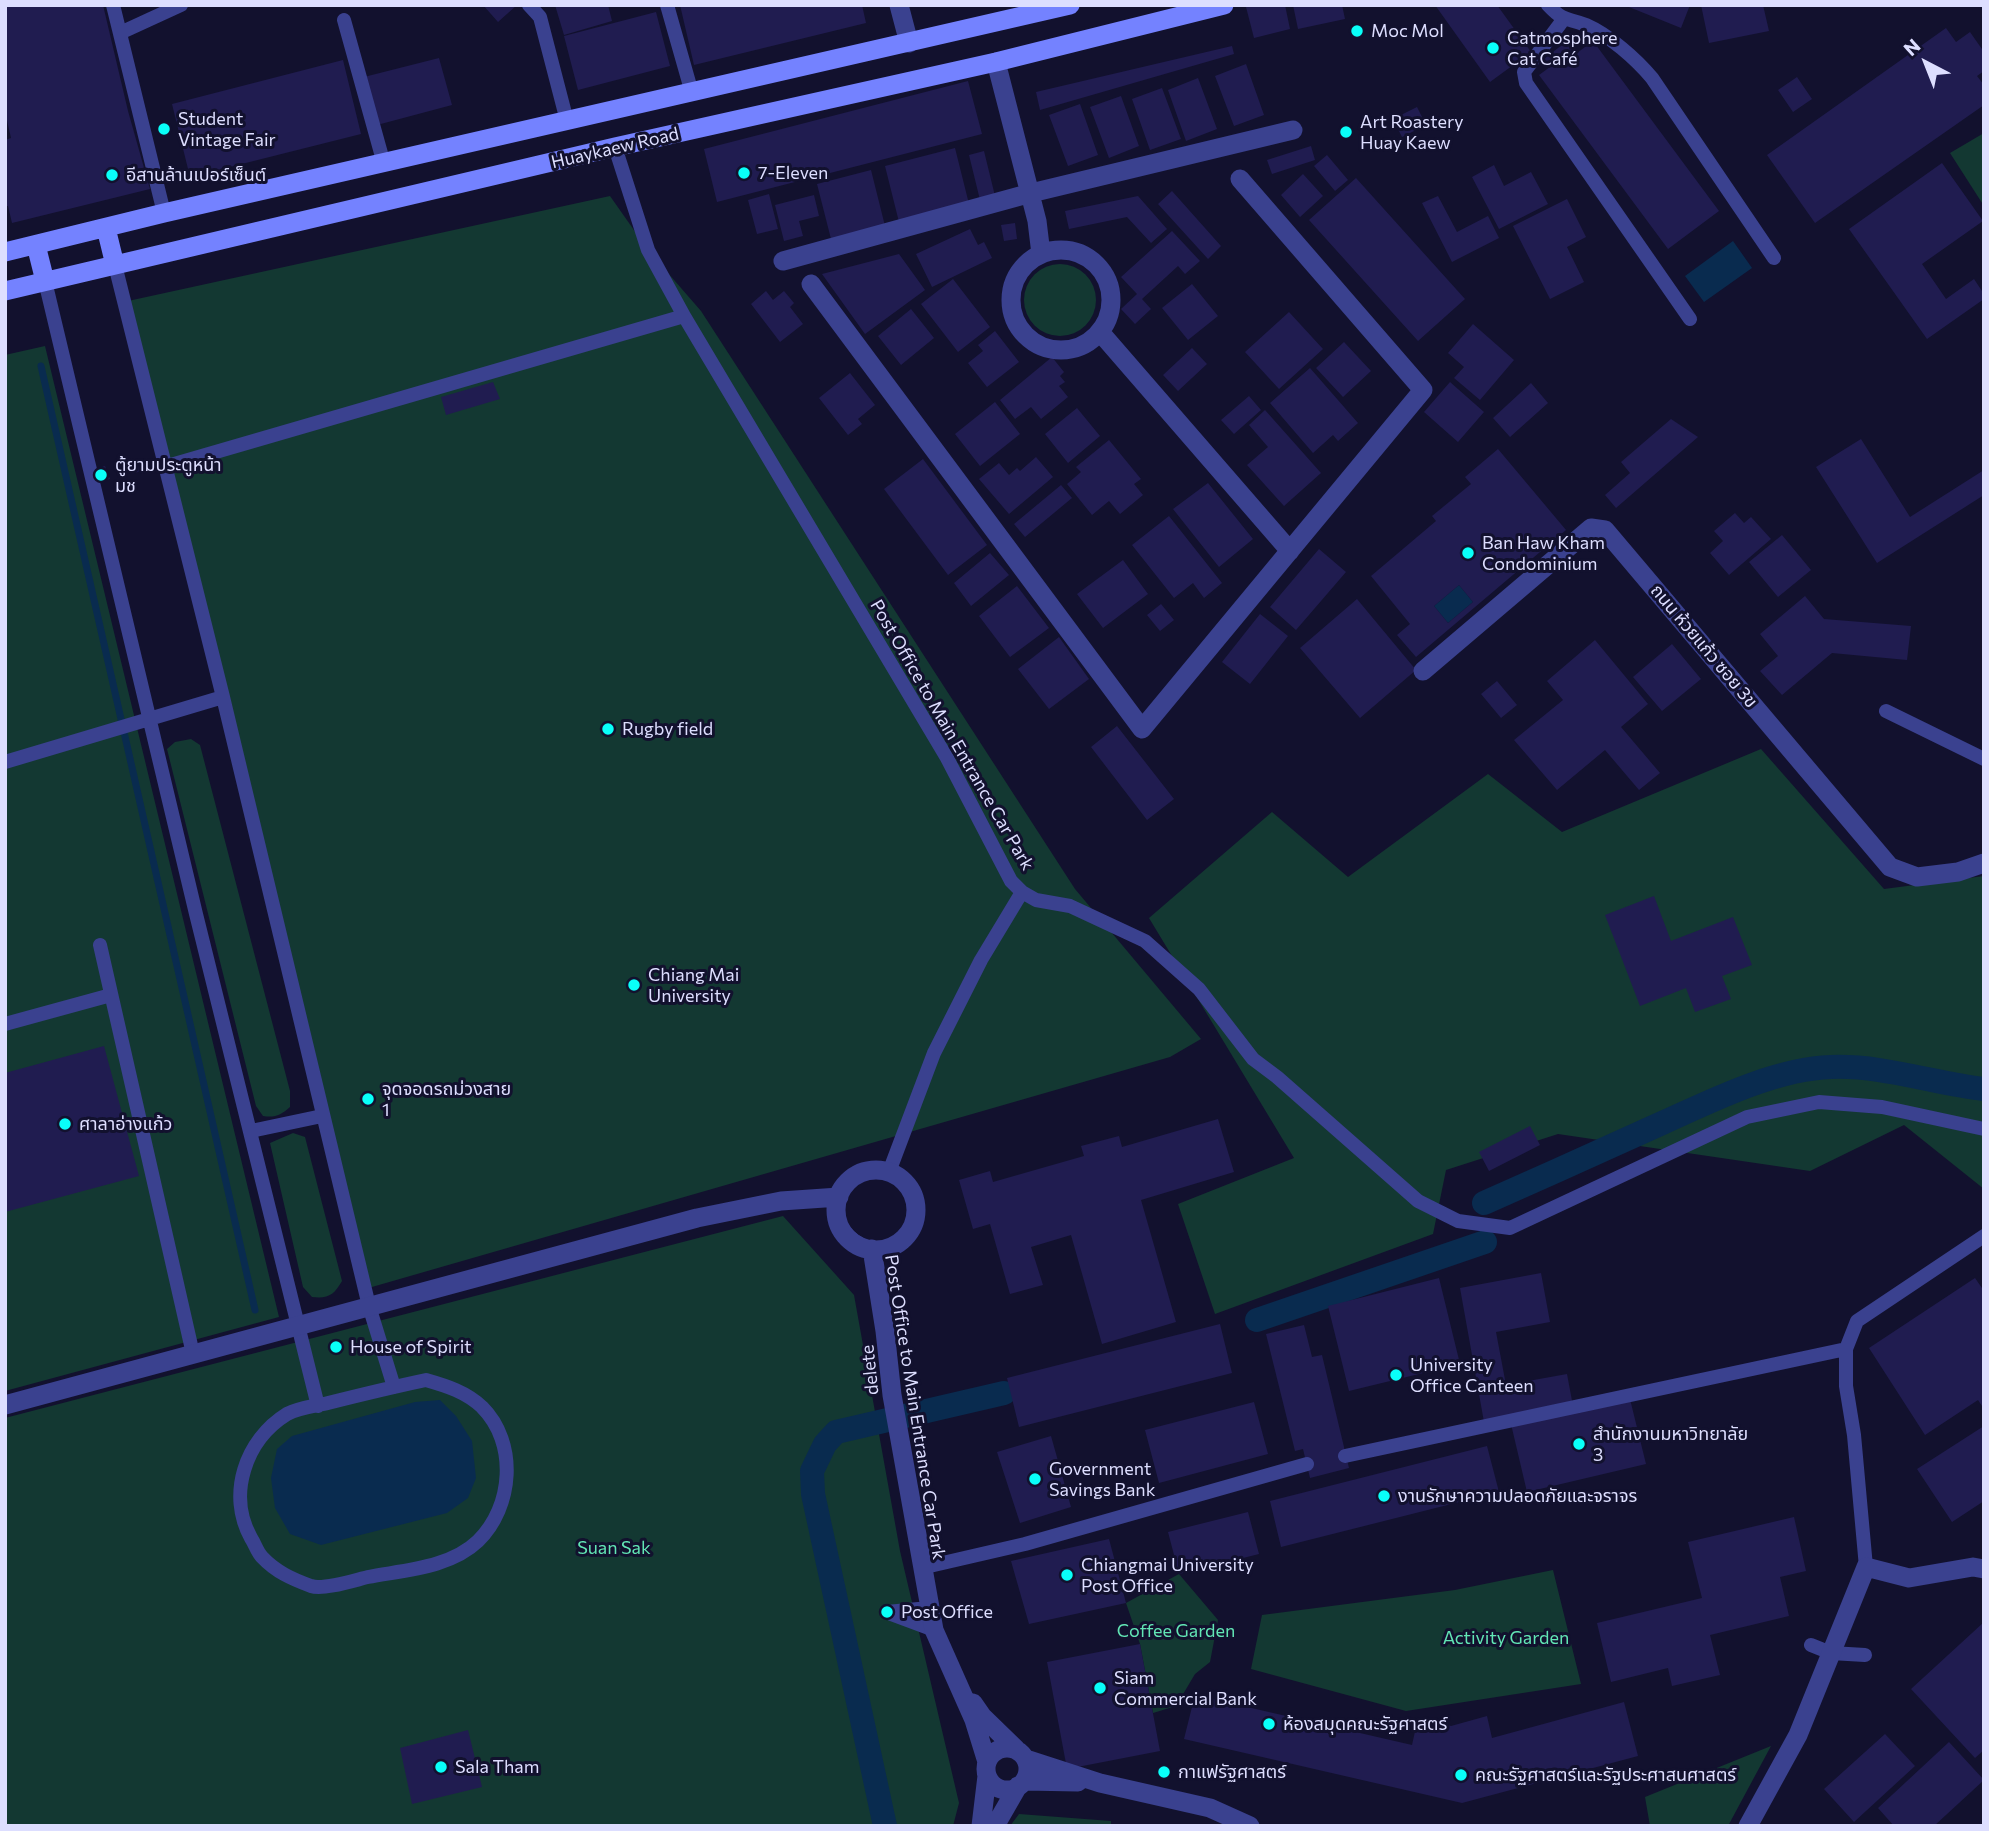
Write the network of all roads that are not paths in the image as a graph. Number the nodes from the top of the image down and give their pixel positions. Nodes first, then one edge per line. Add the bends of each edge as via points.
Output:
1 (113, 5) edge
2 (181, 5) edge
3 (529, 5) edge
4 (667, 5) edge
5 (899, 5) edge
6 (1070, 5) edge
7 (1224, 5) edge
8 (1548, 5) edge
9 (1149, 14) edge
10 (344, 20) dead end
11 (1563, 20) junction
12 (120, 33) junction
13 (909, 43) junction
14 (996, 62) junction
15 (692, 93) junction
16 (568, 121) junction
17 (1293, 130) dead end
18 (615, 148) junction
19 (384, 164) junction
20 (1240, 179) dead end
21 (1031, 193) junction
22 (164, 213) junction
23 (106, 228) junction
24 (36, 244) junction
25 (5, 252) edge
26 (1041, 254) junction
27 (1774, 258) dead end
28 (783, 261) dead end
29 (115, 265) junction
30 (45, 281) junction
31 (811, 284) dead end
32 (5, 291) edge
33 (684, 316) junction
34 (1690, 319) dead end
35 (1100, 332) junction
36 (465, 389) dead end
37 (164, 467) junction
38 (1290, 551) junction
39 (1423, 671) dead end
40 (223, 696) junction
41 (1885, 711) dead end
42 (150, 718) junction
43 (1984, 759) edge
44 (5, 762) edge
45 (1984, 863) edge
46 (1022, 892) junction
47 (100, 945) dead end
48 (111, 995) junction
49 (5, 1024) edge
50 (322, 1116) junction
51 (1984, 1129) edge
52 (251, 1131) junction
53 (889, 1172) junction
54 (839, 1198) junction
55 (1984, 1236) edge
56 (872, 1249) junction
57 (369, 1306) junction
58 (298, 1325) junction
59 (1846, 1349) junction
60 (193, 1354) junction
61 (394, 1387) junction
62 (5, 1405) edge
63 (318, 1406) junction
64 (1345, 1456) dead end
65 (1307, 1464) dead end
66 (1866, 1567) junction
67 (921, 1569) junction
68 (1984, 1569) edge
69 (929, 1608) junction
70 (934, 1630) junction
71 (1811, 1645) dead end
72 (1831, 1653) junction
73 (1865, 1655) dead end
74 (956, 1679) junction
75 (1021, 1754) junction
76 (987, 1769) junction
77 (1100, 1783) junction
78 (1021, 1784) junction
79 (981, 1826) edge
80 (995, 1826) edge
81 (1250, 1826) edge
82 (1748, 1826) edge

1 - 12 lane
2 - 12 lane
3 - 16 lane via 540,17
4 - 15 lane
5 - 13 street
6 - 13 main road, Huaykaew Road
7 - 9 main road, Huaykaew Road
8 - 11 lane
9 - 14 main road, Huaykaew Road
10 - 19 lane
11 - 27 lane via 1587,26 1636,58
11 - 34 lane via 1524,72 1526,83
12 - 22 lane
13 - 15 main road, Huaykaew Road
14 - 18 main road, Huaykaew Road
14 - 21 street
15 - 16 main road, Huaykaew Road
16 - 19 main road, Huaykaew Road
17 - 21 street
18 - 29 main road, Huaykaew Road
18 - 33 lane via 648,250
19 - 22 main road, Huaykaew Road
20 - 38 street via 1423,390
21 - 26 street
21 - 28 street
22 - 23 main road, Huaykaew Road
23 - 24 main road, Huaykaew Road
23 - 29 main road
24 - 25 main road, Huaykaew Road
24 - 30 main road
26 - 35 street via 1071,251 1097,265 1110,290 1111,305
26 - 35 street via 1027,263 1011,291 1016,324 1026,337 1056,350 1087,343
29 - 30 main road, Huaykaew Road
29 - 37 lane
30 - 32 main road, Huaykaew Road
30 - 42 lane
31 - 38 street via 1142,729
33 - 36 lane
33 - 37 lane
33 - 46 lane via 947,758 1011,881
35 - 38 street
37 - 40 lane
39 - 45 street, ถนน ห้วยแก้ว ซอย 3ข via 1591,528 1605,530 1890,867 1916,877 1958,872
40 - 42 lane
40 - 50 lane
41 - 43 lane
42 - 44 lane
42 - 52 lane
46 - 51 lane via 1036,900 1070,906 1145,941 1199,989 1253,1059 1418,1201 1458,1221 1510,1228 1747,1117 1819,1102 1882,1107
46 - 53 lane via 981,960 934,1054
47 - 48 lane
48 - 49 lane
48 - 60 lane
50 - 52 lane
50 - 57 lane
52 - 58 lane
53 - 54 lane via 878,1169 855,1176
53 - 56 street via 910,1188 915,1217 900,1242
54 - 56 lane, Post Office to Main Entrance Car Park via 839,1225 858,1245
54 - 57 street via 781,1201 697,1218
55 - 59 lane via 1857,1321
56 - 67 lane, Post Office to Main Entrance Car Park
57 - 58 street
57 - 61 lane
58 - 60 street
58 - 63 lane
59 - 64 lane
59 - 66 lane
60 - 62 street
61 - 63 lane
61 - 63 lane via 426,1380 457,1389 483,1408 506,1453 507,1485 497,1516 477,1542 449,1559 316,1588 286,1577 261,1556 244,1525 239,1493 246,1461 263,1434 289,1413
65 - 67 lane
66 - 68 street via 1909,1578
66 - 72 lane
67 - 69 lane, Post Office to Main Entrance Car Park
69 - 70 lane
69 - 70 lane via 887,1612
70 - 74 street
71 - 72 lane
72 - 73 lane
72 - 82 lane via 1798,1735
74 - 75 street via 982,1716
74 - 76 street via 974,1720
75 - 76 street via 1002,1748 990,1756
75 - 77 street
75 - 78 street via 1028,1773
76 - 78 street via 990,1782 1002,1789
76 - 79 street
77 - 78 street
77 - 81 street via 1210,1808
78 - 80 street

